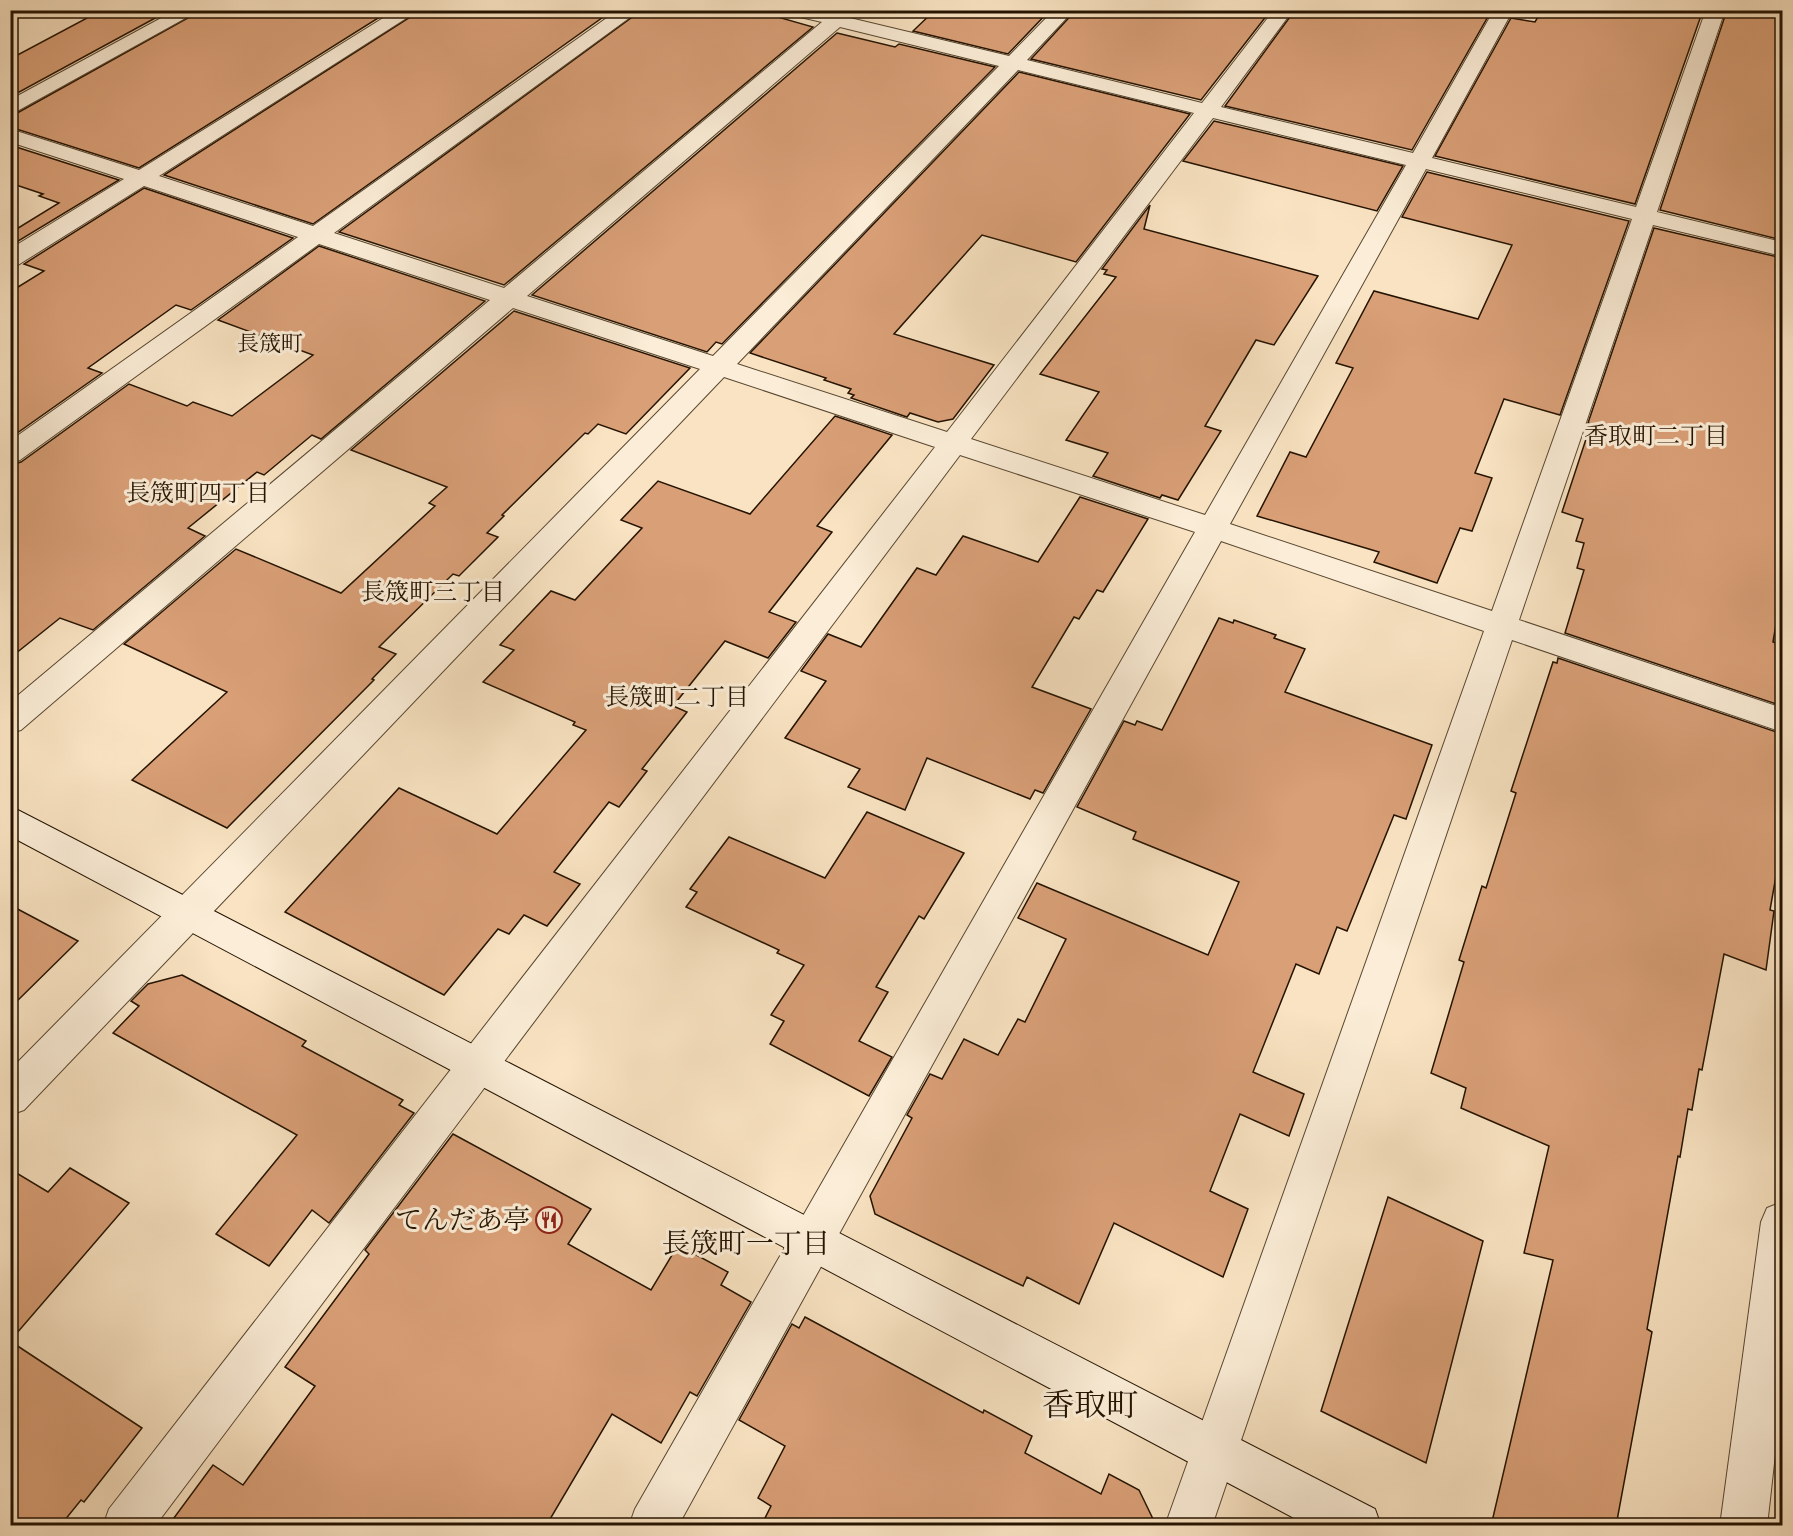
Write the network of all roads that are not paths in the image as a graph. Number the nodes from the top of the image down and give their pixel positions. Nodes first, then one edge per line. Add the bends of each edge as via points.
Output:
1 (190, 10) edge
2 (410, 10) edge
3 (630, 10) edge
4 (794, 10) edge
5 (1065, 10) edge
6 (1284, 10) edge
7 (1504, 10) edge
8 (1716, 10) edge
9 (842, 16) edge
10 (1014, 64) junction
11 (10, 109) edge
12 (1208, 110) junction
13 (10, 135) edge
14 (1419, 161) junction
15 (142, 178) junction
16 (1644, 216) junction
17 (317, 235) junction
18 (1782, 249) edge
19 (10, 260) edge
20 (509, 298) junction
21 (720, 367) junction
22 (953, 443) junction
23 (10, 454) edge
24 (1213, 528) junction
25 (1502, 626) junction
26 (1782, 720) edge
27 (10, 721) edge
28 (10, 820) edge
29 (190, 915) junction
30 (478, 1065) junction
31 (10, 1097) edge
32 (1782, 1222) edge
33 (812, 1240) junction
34 (1215, 1450) junction
35 (126, 1526) edge
36 (652, 1526) edge
37 (1188, 1526) edge
38 (1358, 1526) edge
39 (1743, 1526) edge

1 - 11 street
2 - 15 street
3 - 17 street
4 - 9 street
5 - 10 street
6 - 12 street
7 - 14 street
8 - 16 street
9 - 10 street
9 - 20 street
10 - 12 street
10 - 21 street
12 - 14 street
12 - 22 street
13 - 15 street
14 - 16 street
14 - 24 street
15 - 17 street
15 - 19 street
16 - 18 street
16 - 25 street
17 - 20 street
17 - 23 street
20 - 21 street
20 - 27 street
21 - 22 street
21 - 29 street
22 - 24 street
22 - 30 street
24 - 25 street
24 - 33 street
25 - 26 street
25 - 34 street
28 - 29 street
29 - 30 street
29 - 31 street
30 - 33 street
30 - 35 street
32 - 39 street
33 - 34 street
33 - 36 street
34 - 37 street
34 - 38 street

